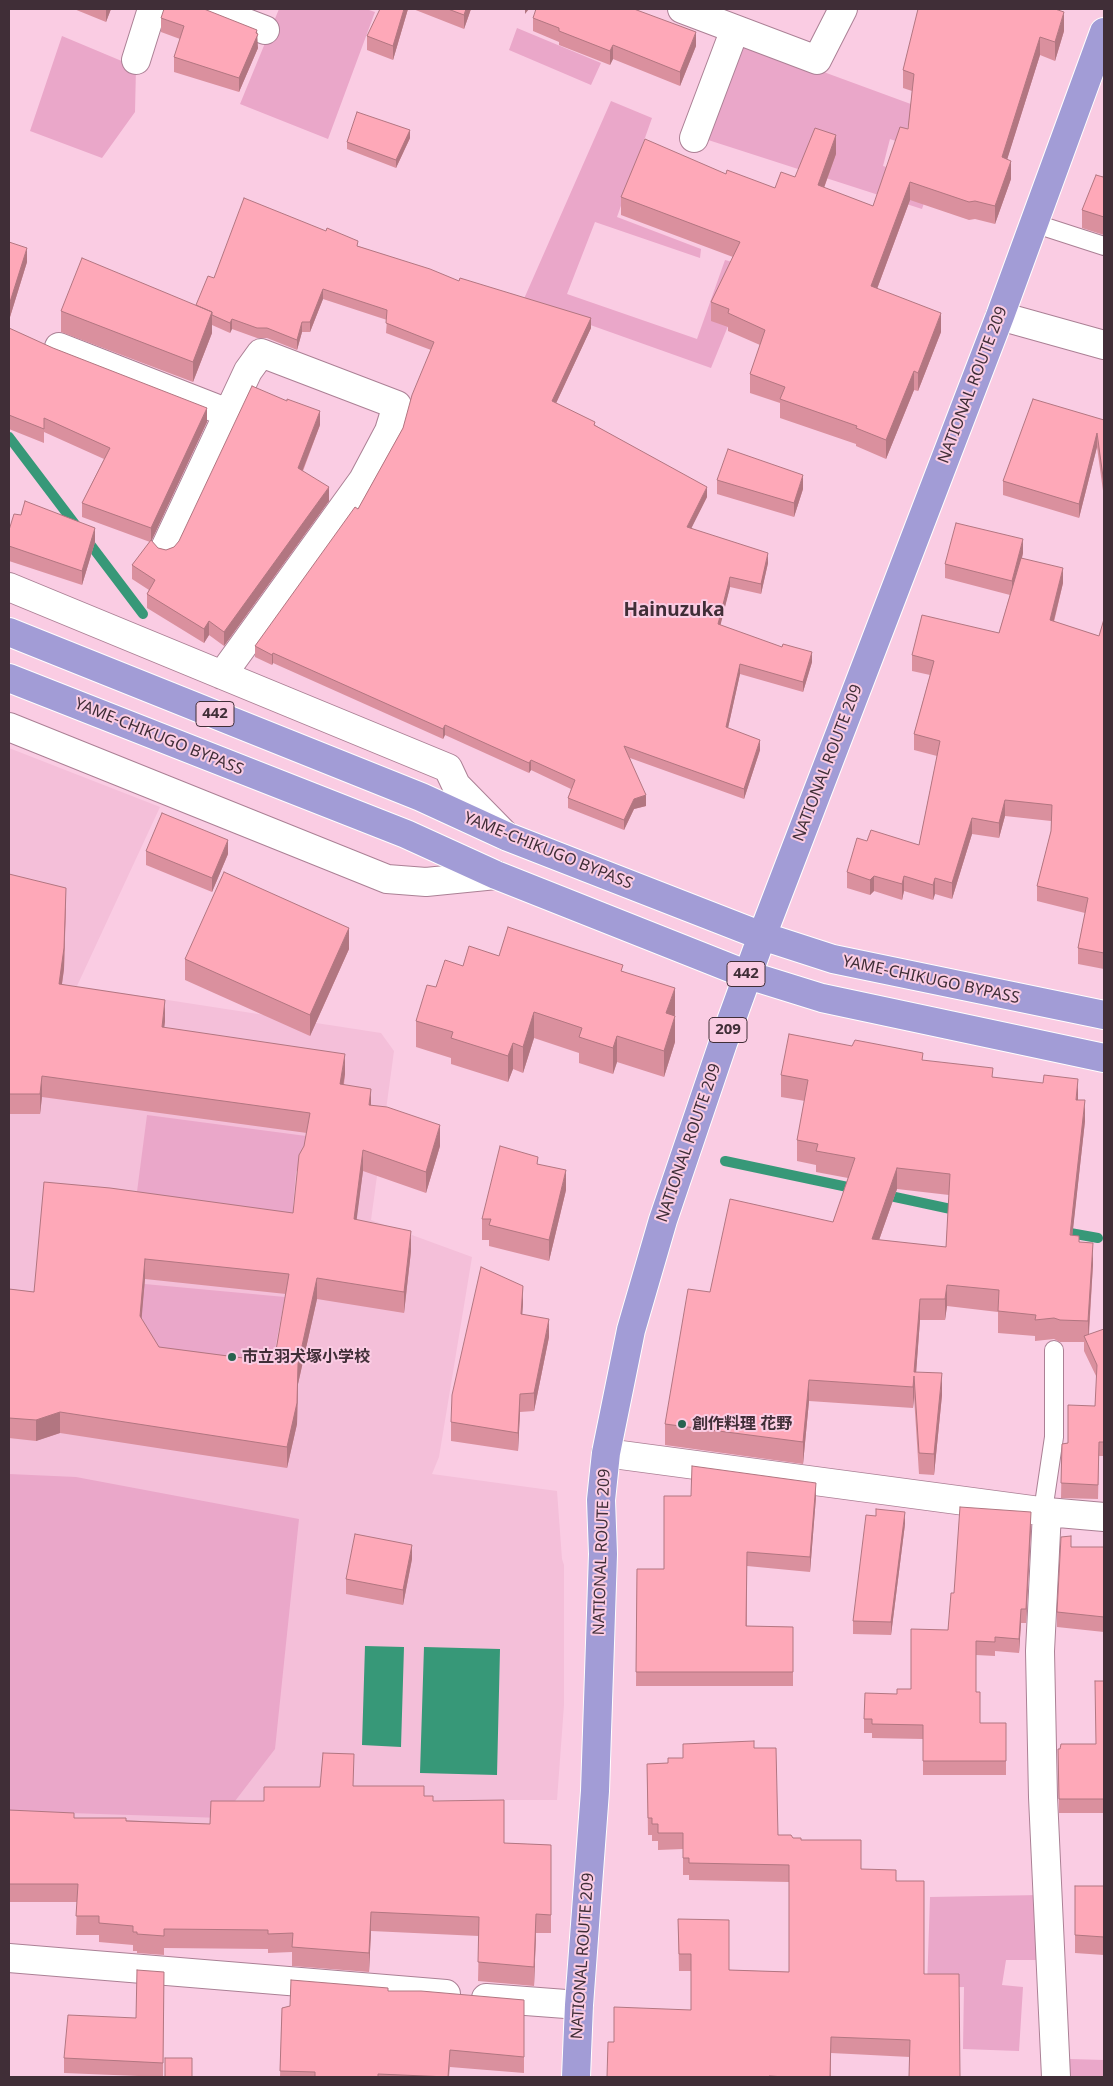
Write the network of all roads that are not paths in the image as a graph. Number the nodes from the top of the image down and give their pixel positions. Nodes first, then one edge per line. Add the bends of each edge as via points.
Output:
1 (152, 9) edge
2 (210, 9) edge
3 (682, 9) edge
4 (843, 9) edge
5 (735, 29) junction
6 (265, 30) dead end
7 (1104, 32) edge
8 (136, 60) dead end
9 (694, 138) dead end
10 (1033, 222) junction
11 (1104, 246) edge
12 (1000, 316) junction
13 (1104, 345) edge
14 (59, 347) dead end
15 (228, 413) junction
16 (165, 548) edge
17 (9, 586) edge
18 (9, 632) edge
19 (222, 675) junction
20 (9, 678) edge
21 (9, 727) edge
22 (508, 837) junction
23 (496, 875) junction
24 (762, 936) junction
25 (748, 975) junction
26 (1104, 1015) edge
27 (1104, 1058) edge
28 (1054, 1350) dead end
29 (606, 1454) junction
30 (1045, 1511) junction
31 (1104, 1516) edge
32 (9, 1958) edge
33 (579, 2006) junction
34 (576, 2077) edge
35 (1056, 2077) edge

1 - 8 street
2 - 6 street
3 - 5 street
4 - 5 street via 817,60
5 - 9 street
7 - 10 highway, NATIONAL ROUTE 209 / 209
10 - 11 lane
10 - 12 highway, NATIONAL ROUTE 209 / 209
12 - 13 street
12 - 24 highway, NATIONAL ROUTE 209 / 209
14 - 15 street
15 - 16 street
15 - 19 street via 248,370 261,353 397,405 389,431 363,480
17 - 19 street
18 - 22 highway, YAME-CHIKUGO BYPASS / 442 via 421,797
19 - 22 street via 448,768 456,785
20 - 23 highway, YAME-CHIKUGO BYPASS / 442 via 406,834
21 - 23 street via 387,879 426,882
22 - 24 highway, YAME-CHIKUGO BYPASS / 442
23 - 25 highway, YAME-CHIKUGO BYPASS / 442
24 - 25 highway, NATIONAL ROUTE 209 / 209
24 - 26 highway, YAME-CHIKUGO BYPASS / 442 via 833,959
25 - 27 highway, YAME-CHIKUGO BYPASS / 442 via 822,998
25 - 29 highway, NATIONAL ROUTE 209 / 209 via 663,1220 631,1330
28 - 30 lane via 1054,1437
29 - 30 street
29 - 33 highway, NATIONAL ROUTE 209 / 209 via 601,1500 603,1554 595,1791
30 - 31 street
30 - 35 street via 1040,1651
32 - 33 street
33 - 34 highway, NATIONAL ROUTE 209 / 209

